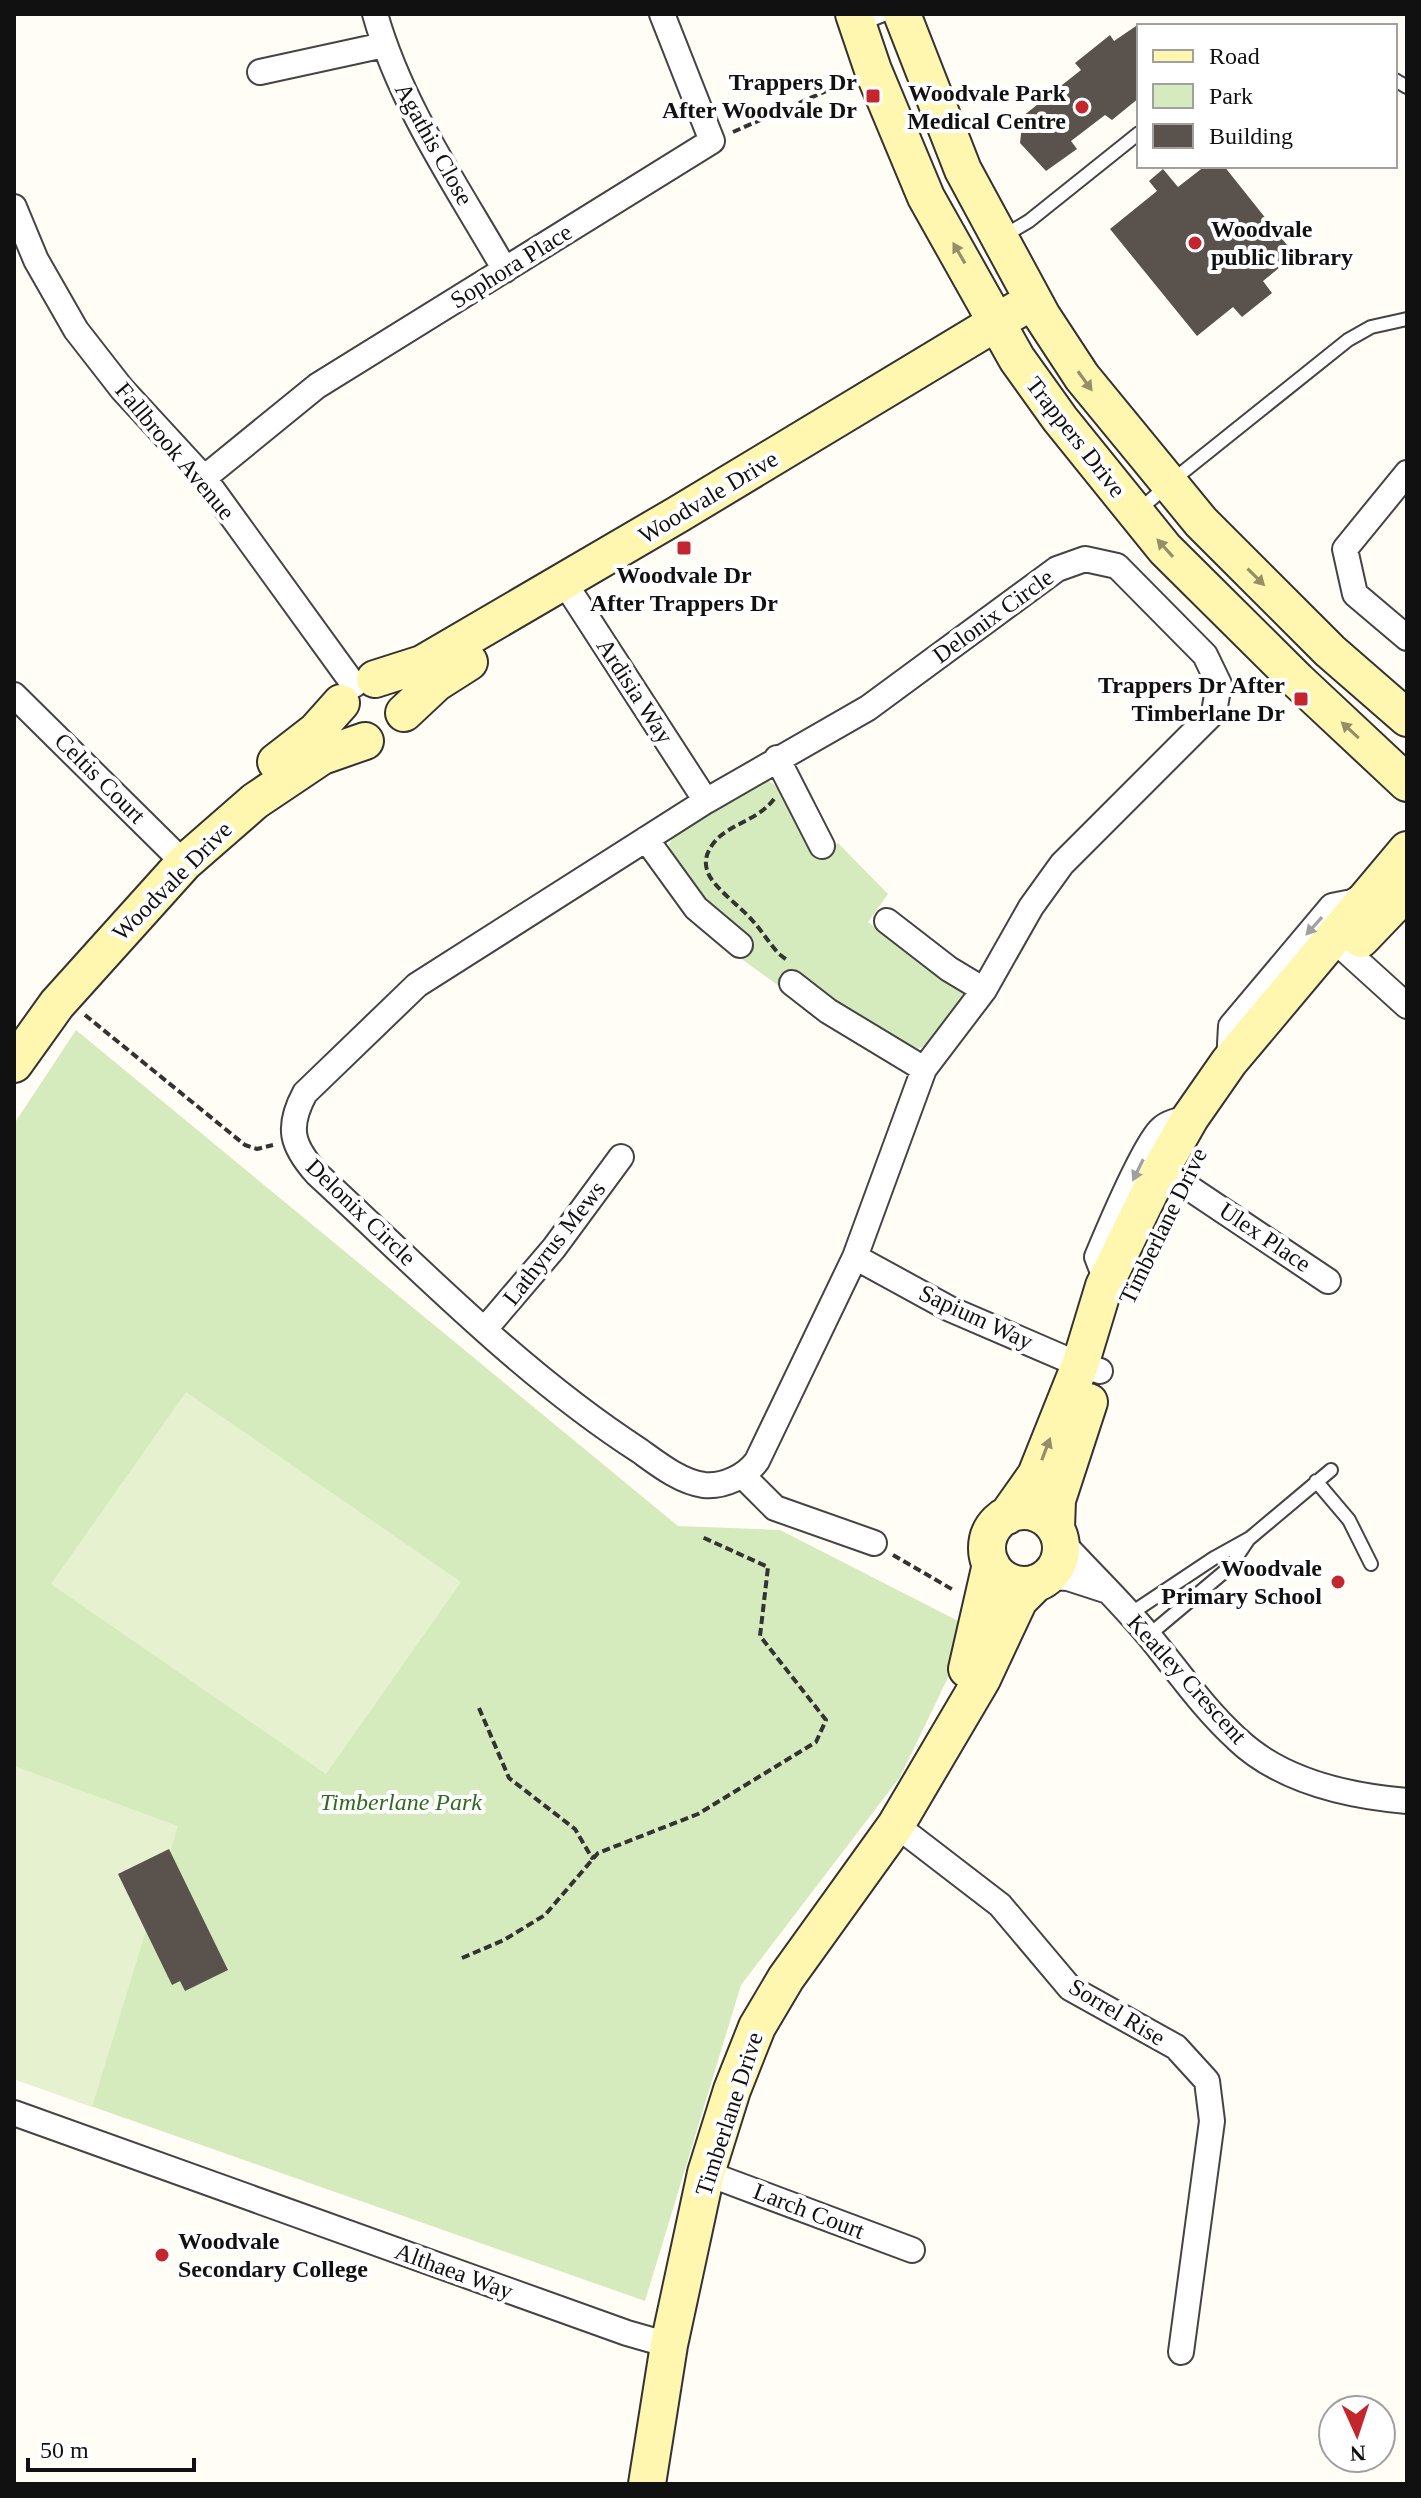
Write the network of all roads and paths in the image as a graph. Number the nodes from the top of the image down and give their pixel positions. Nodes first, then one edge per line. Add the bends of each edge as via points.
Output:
1 (375, 14) edge
2 (662, 14) edge
3 (902, 14) edge
4 (866, 18) edge
5 (384, 45) junction
6 (873, 70) junction
7 (260, 72) dead end
8 (1137, 135) edge
9 (712, 141) junction
10 (14, 207) edge
11 (1000, 238) junction
12 (25, 265) edge
13 (505, 270) junction
14 (1038, 308) junction
15 (1407, 319) edge
16 (1002, 329) junction
17 (1407, 473) edge
18 (204, 478) junction
19 (1170, 484) junction
20 (1136, 513) junction
21 (568, 590) junction
22 (1407, 638) edge
23 (357, 689) junction
24 (14, 695) edge
25 (404, 713) junction
26 (1407, 718) edge
27 (365, 741) junction
28 (777, 758) junction
29 (788, 781) junction
30 (1407, 783) edge
31 (706, 801) junction
32 (646, 839) junction
33 (822, 846) dead end
34 (1407, 850) edge
35 (178, 856) junction
36 (1392, 888) edge
37 (887, 921) dead end
38 (740, 945) dead end
39 (1340, 945) junction
40 (790, 972) joint
41 (984, 990) junction
42 (74, 1006) dead end
43 (1407, 1006) edge
44 (17, 1044) edge
45 (1229, 1062) junction
46 (924, 1069) junction
47 (1190, 1118) junction
48 (293, 1137) junction
49 (621, 1157) dead end
50 (1170, 1174) junction
51 (855, 1257) junction
52 (1328, 1281) dead end
53 (1104, 1286) junction
54 (485, 1329) junction
55 (1090, 1368) junction
56 (1331, 1470) dead end
57 (742, 1475) junction
58 (1316, 1481) junction
59 (1007, 1516) junction
60 (1058, 1535) junction
61 (702, 1537) dead end
62 (1250, 1538) junction
63 (874, 1543) joint
64 (991, 1564) junction
65 (1371, 1564) dead end
66 (1042, 1580) junction
67 (1107, 1591) junction
68 (962, 1595) dead end
69 (1130, 1614) junction
70 (1149, 1635) junction
71 (479, 1708) dead end
72 (940, 1746) junction
73 (1407, 1801) edge
74 (896, 1825) junction
75 (598, 1853) junction
76 (462, 1958) dead end
77 (14, 2113) edge
78 (706, 2173) junction
79 (912, 2250) dead end
80 (669, 2345) junction
81 (1181, 2352) dead end
82 (647, 2484) edge

1 - 5 street, Agathis Close
2 - 9 street
3 - 11 street, Trappers Drive via 963,170
4 - 6 street, Trappers Drive
5 - 7 street
5 - 13 street, Agathis Close via 415,112
6 - 9 path
16 -> 6 street, Trappers Drive via 926,197
8 - 11 lane
9 - 13 street, Sophora Place
10 - 12 street, Fallbrook Avenue
11 - 14 street, Trappers Drive
12 - 18 street, Fallbrook Avenue via 122,389
13 - 18 street, Sophora Place via 317,386
14 - 16 street, Woodvale Drive
14 -> 19 street, Trappers Drive via 1082,377
15 - 19 lane via 1371,327 1348,340
16 - 20 street, Trappers Drive via 1060,419
16 - 21 street, Woodvale Drive via 777,470
17 - 22 street via 1345,549 1355,594
18 - 23 street, Fallbrook Avenue
19 - 20 lane
19 -> 26 street, Trappers Drive via 1330,651
30 -> 20 street, Trappers Drive via 1176,560
21 - 23 street, Woodvale Drive via 422,664
21 - 25 street, Woodvale Drive via 436,683
21 - 31 street, Ardisia Way
23 - 25 street via 384,682 399,694
23 - 27 street via 341,714 348,731
23 - 35 street, Woodvale Drive via 316,731 244,787
24 - 35 street, Celtis Court
25 - 27 street via 386,739
27 - 35 street, Woodvale Drive via 322,756
28 - 29 street
28 - 31 street, Delonix Circle
28 - 41 street, Delonix Circle via 868,708 1057,569 1085,559 1117,566 1205,655 1219,684 1214,712 1062,864
29 - 33 street
29 - 40 path via 752,819 721,835 705,861 714,883 739,905
31 - 32 street, Delonix Circle
32 - 38 street via 696,908
32 - 48 street, Delonix Circle via 417,985 305,1093 297,1107
34 - 36 street, Timberlane Drive
35 - 44 street, Woodvale Drive via 57,1004
36 - 39 street, Timberlane Drive
36 -> 45 street, Timberlane Drive via 1332,906 1231,1026
37 - 41 street
39 - 43 street
39 - 45 street, Timberlane Drive
39 - 50 street, Timberlane Drive
40 - 46 street via 828,1011
41 - 46 street, Delonix Circle
42 - 48 path via 245,1145 267,1148
45 - 47 street, Timberlane Drive
46 - 51 street, Delonix Circle
47 - 50 street, Timberlane Drive
47 -> 53 street, Timberlane Drive via 1160,1129 1144,1156 1097,1257
48 - 54 street, Delonix Circle via 317,1174
49 - 54 street, Lathyrus Mews
50 - 52 street, Ulex Place
50 - 53 street, Timberlane Drive
50 - 55 street, Timberlane Drive via 1124,1304
51 - 55 street, Sapium Way via 950,1309
51 - 57 street, Delonix Circle via 766,1446
53 - 55 street, Timberlane Drive
54 - 57 street, Delonix Circle via 579,1411 669,1471 704,1485
59 -> 55 street, Timberlane Drive via 1036,1475
55 - 60 street, Timberlane Drive via 1057,1500
56 - 58 lane
57 - 63 street via 775,1508
58 - 62 lane
58 - 65 lane via 1349,1520
59 - 60 street via 1028,1512 1048,1520
59 - 64 street via 988,1542
60 - 66 street via 1059,1561
60 - 67 street, Keatley Crescent
61 - 75 path via 768,1567 760,1636 826,1720 816,1742 698,1814
62 - 69 lane
62 - 70 lane via 1230,1567
63 - 68 path
64 - 66 street via 1015,1584
64 - 72 street, Timberlane Drive via 972,1654
66 - 67 street, Keatley Crescent via 1068,1578
66 - 72 street, Timberlane Drive via 1019,1600 982,1679
67 - 69 street, Keatley Crescent
69 - 70 street, Keatley Crescent
70 - 73 street, Keatley Crescent via 1212,1714 1263,1759 1362,1797
71 - 75 path via 509,1778 575,1829 592,1858
72 - 74 street, Timberlane Drive
74 - 78 street, Timberlane Drive via 809,1944 757,2027
74 - 81 street, Sorrel Rise via 1000,1905 1070,1988 1176,2047 1207,2081 1212,2121
75 - 76 path via 545,1915
77 - 80 street, Althaea Way
78 - 79 street, Larch Court
78 - 80 street, Timberlane Drive
80 - 82 street, Timberlane Drive

